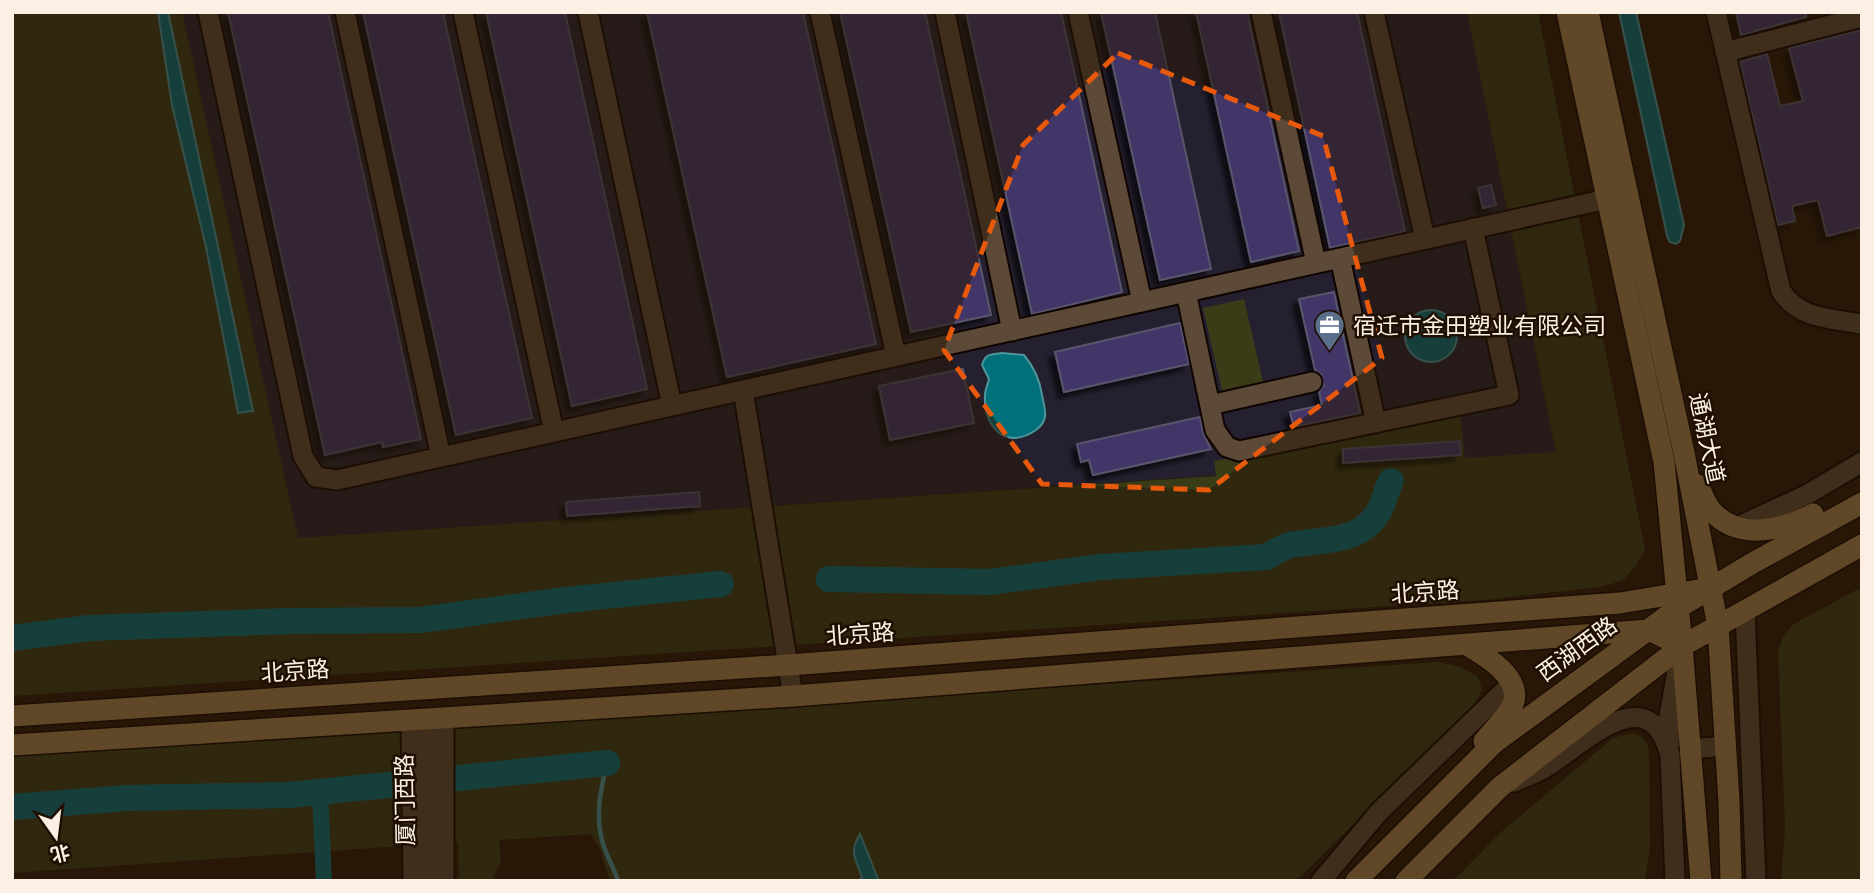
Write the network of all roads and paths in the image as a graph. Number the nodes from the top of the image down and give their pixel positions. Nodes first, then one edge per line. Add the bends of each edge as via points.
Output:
1 (208, 12) edge
2 (345, 12) edge
3 (463, 12) edge
4 (587, 12) edge
5 (820, 12) edge
6 (945, 12) edge
7 (1079, 12) edge
8 (1261, 12) edge
9 (1374, 12) edge
10 (1567, 12) edge
11 (1588, 12) edge
12 (1716, 12) edge
13 (1862, 17) edge
14 (1725, 52) junction
15 (1607, 199) junction
16 (1473, 228) junction
17 (1424, 239) junction
18 (1340, 258) junction
19 (1316, 263) junction
20 (1186, 292) junction
21 (1142, 302) junction
22 (1860, 324) dead end
23 (1012, 331) junction
24 (897, 356) junction
25 (1312, 382) dead end
26 (743, 390) junction
27 (1210, 405) junction
28 (672, 406) junction
29 (1376, 423) junction
30 (554, 432) junction
31 (1684, 453) junction
32 (441, 457) junction
33 (1862, 462) edge
34 (1862, 489) edge
35 (1691, 491) junction
36 (1667, 496) junction
37 (1862, 503) edge
38 (1739, 526) junction
39 (1862, 545) edge
40 (1710, 588) junction
41 (1678, 601) junction
42 (1745, 611) junction
43 (1718, 626) junction
44 (1648, 629) junction
45 (1467, 645) junction
46 (1682, 646) junction
47 (788, 665) junction
48 (1511, 684) junction
49 (793, 696) junction
50 (12, 716) edge
51 (428, 719) junction
52 (12, 745) edge
53 (1726, 746) junction
54 (1690, 749) junction
55 (1670, 755) junction
56 (428, 764) junction
57 (1459, 777) junction
58 (1500, 787) junction
59 (428, 817) junction
60 (413, 881) edge
61 (430, 881) edge
62 (444, 881) edge
63 (1321, 881) edge
64 (1356, 881) edge
65 (1406, 881) edge
66 (1675, 881) edge
67 (1701, 881) edge
68 (1731, 881) edge
69 (1756, 881) edge

1 - 32 street via 303,456 316,477 337,480
2 - 32 street
3 - 30 street
4 - 28 street
5 - 24 street
6 - 23 street
7 - 21 street
8 - 19 street
9 - 17 street
10 - 15 main road, 通湖大道
11 - 31 main road, 通湖大道
12 - 14 street
13 - 14 street
14 - 22 street via 1781,291 1804,313
15 - 16 street
15 - 36 main road, 通湖大道 via 1664,463
16 - 17 street
16 - 29 street via 1509,395
17 - 18 street
18 - 19 street
18 - 29 street
19 - 20 street
20 - 21 street
20 - 27 street
21 - 23 street
23 - 24 street
24 - 26 street
25 - 27 street
26 - 28 street
26 - 47 street
27 - 29 street via 1219,439 1239,451
28 - 30 street
30 - 32 street
31 - 35 main road, 通湖大道
31 - 38 main road via 1709,507
33 - 38 street
34 - 38 main road via 1791,525 1770,530
35 - 36 street
35 - 40 main road, 通湖大道
36 - 41 main road, 通湖大道
37 - 40 main road, 西湖西路
39 - 42 main road
40 - 41 main road, 西湖西路
40 - 43 main road, 通湖大道
41 - 44 main road, 西湖西路
41 - 46 main road, 通湖大道
41 - 47 main road, 北京路
42 - 43 main road
42 - 69 street
43 - 46 main road
43 - 53 main road, 通湖大道
44 - 45 main road
44 - 46 main road
44 - 57 main road, 西湖西路 via 1494,743
45 - 48 main road via 1495,662
45 - 49 main road
46 - 54 main road, 通湖大道
46 - 55 street via 1668,716
46 - 58 main road
47 - 49 street
47 - 50 main road, 北京路
48 - 57 main road via 1514,703
48 - 63 street via 1380,811
49 - 51 main road
51 - 52 main road
51 - 56 street, 厦门西路
51 - 56 street
53 - 54 street
53 - 68 main road, 通湖大道
54 - 67 main road, 通湖大道
55 - 58 street via 1652,721 1626,718 1545,768
55 - 66 street
56 - 59 street, 厦门西路
56 - 59 street
57 - 64 main road, 西湖西路
58 - 65 main road
59 - 60 street, 厦门西路
59 - 61 street, 厦门西路
59 - 62 street

